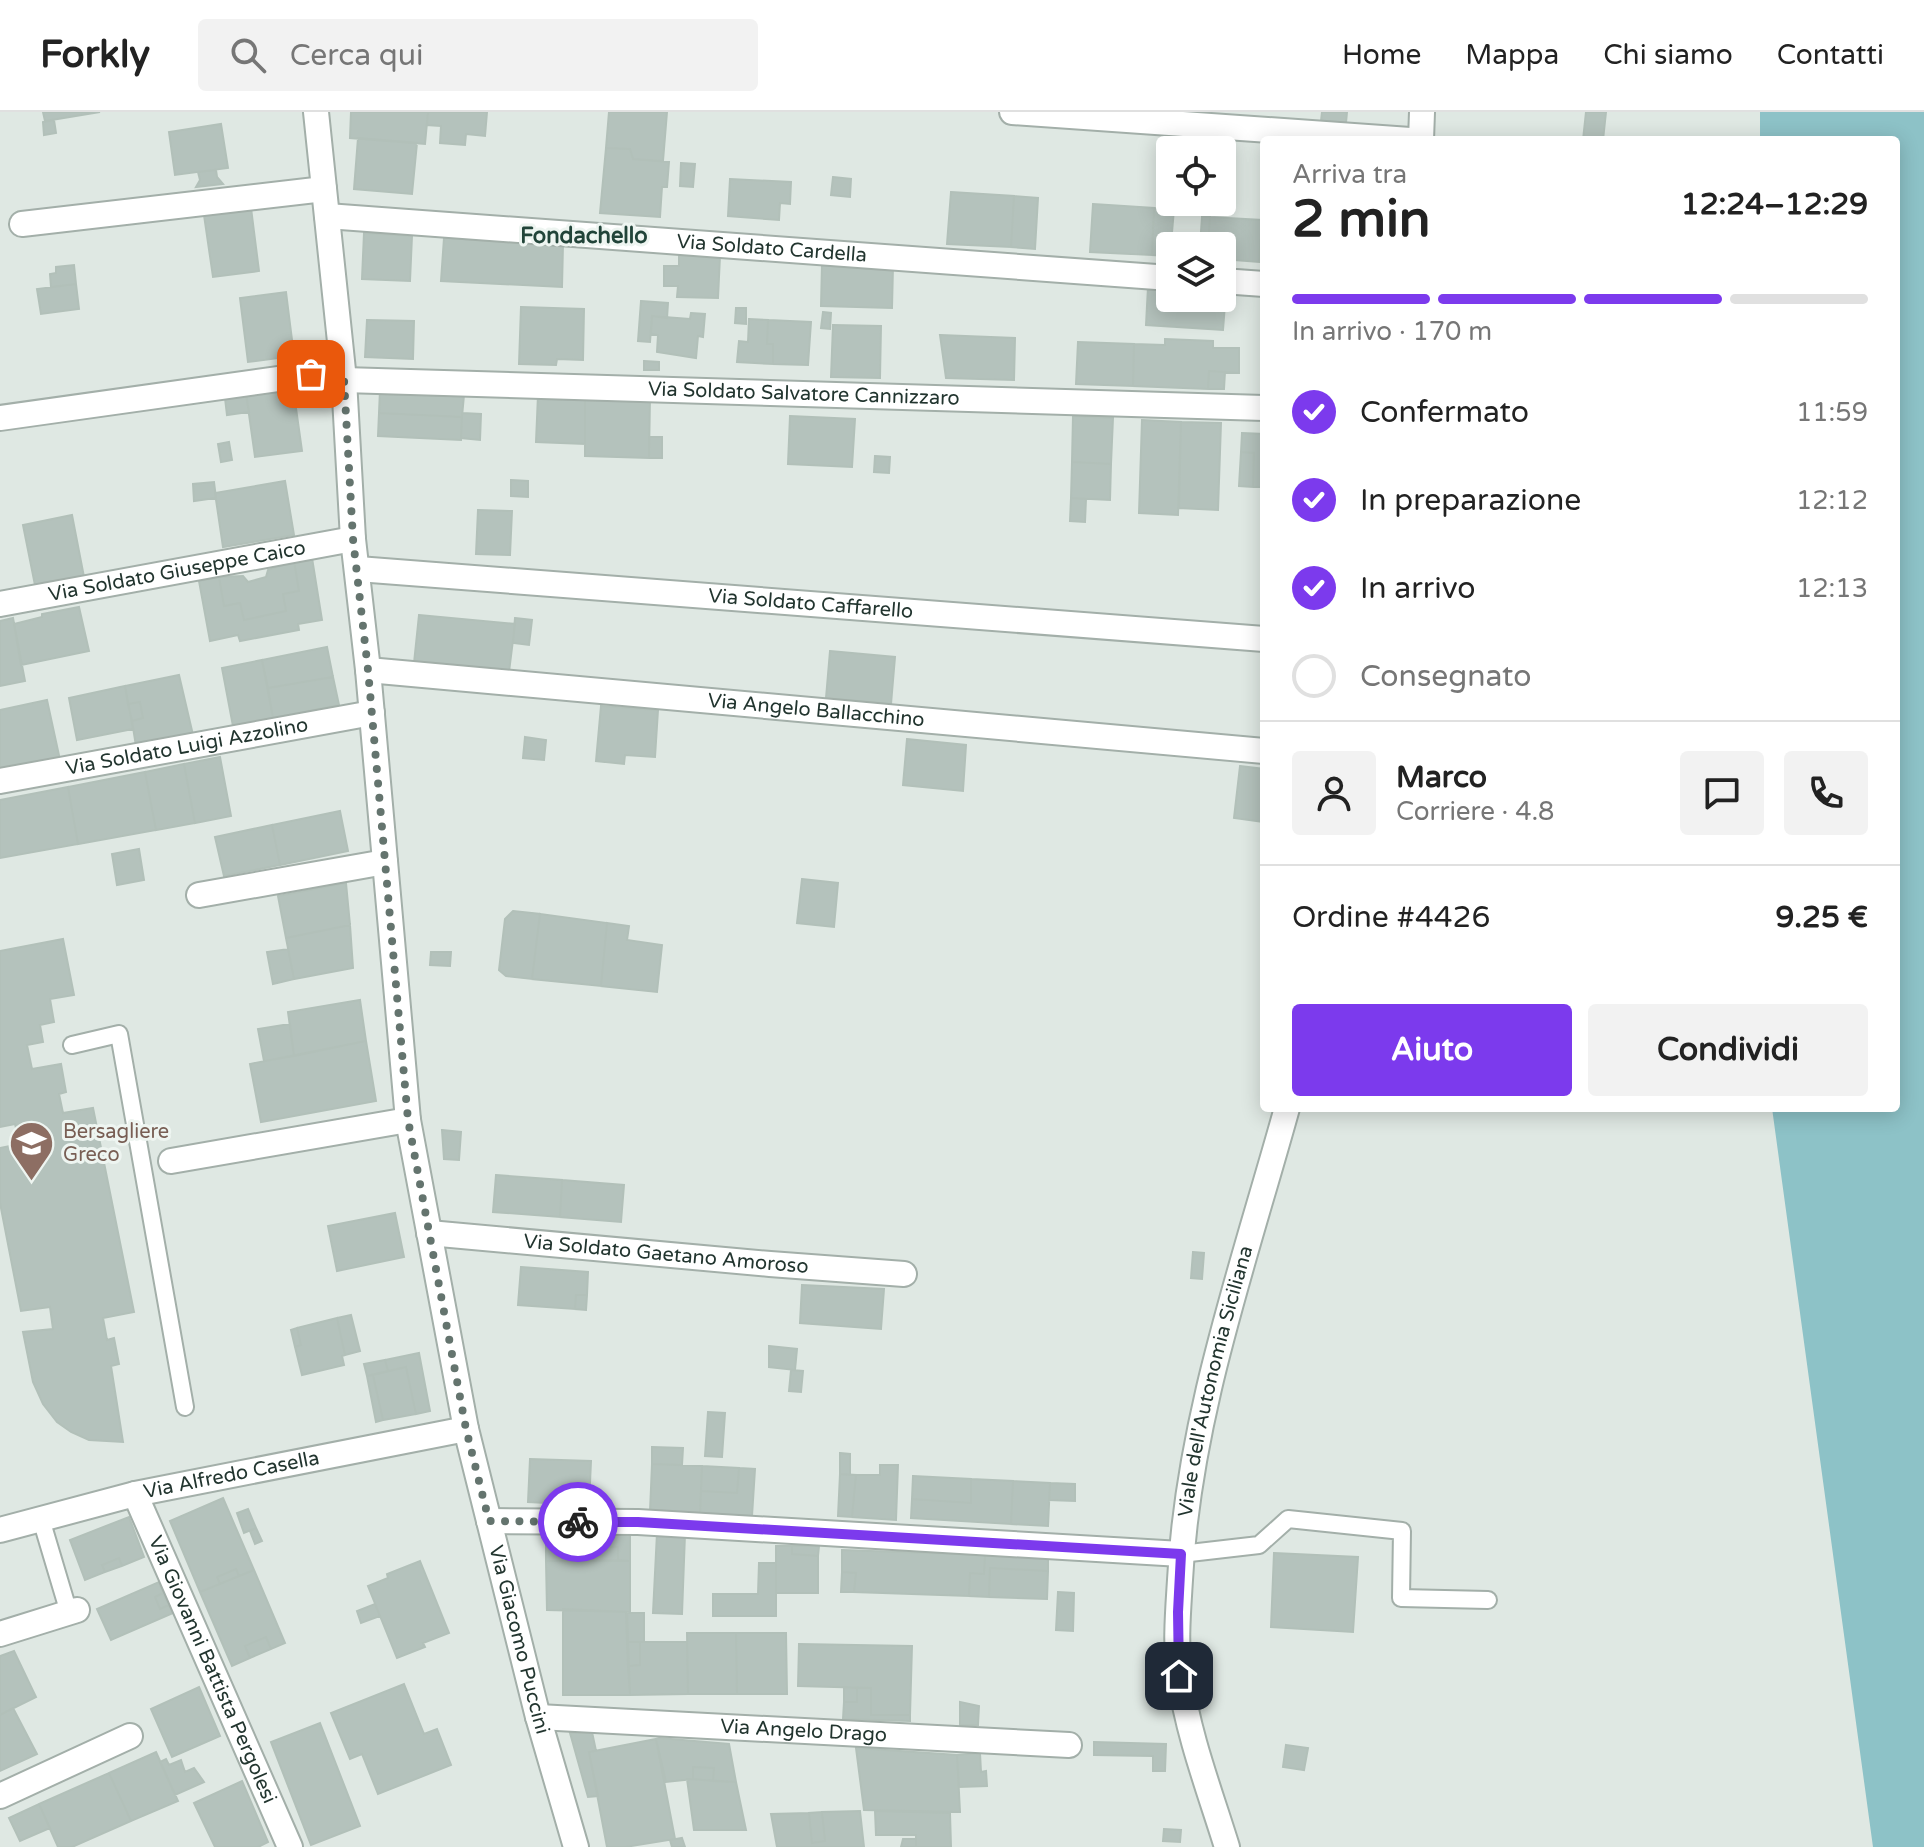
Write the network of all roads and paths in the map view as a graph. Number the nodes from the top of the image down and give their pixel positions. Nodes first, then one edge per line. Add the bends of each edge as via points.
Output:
1 (316, 112) edge
2 (1012, 112) edge
3 (1422, 112) edge
4 (1353, 136) edge
5 (1421, 136) edge
6 (324, 189) junction
7 (327, 216) junction
8 (22, 224) dead end
9 (1156, 277) edge
10 (1236, 282) edge
11 (1260, 284) edge
12 (343, 375) junction
13 (1260, 408) edge
14 (0, 418) edge
15 (353, 539) junction
16 (358, 569) junction
17 (0, 604) edge
18 (1260, 639) edge
19 (368, 670) junction
20 (372, 713) junction
21 (1260, 751) edge
22 (0, 781) edge
23 (385, 862) junction
24 (199, 895) dead end
25 (72, 1045) dead end
26 (1286, 1112) edge
27 (408, 1120) junction
28 (171, 1161) joint
29 (142, 1165) junction
30 (429, 1233) junction
31 (904, 1274) dead end
32 (185, 1407) dead end
33 (466, 1429) junction
34 (135, 1494) junction
35 (41, 1519) junction
36 (489, 1521) junction
37 (0, 1530) edge
38 (1181, 1554) junction
39 (1488, 1600) dead end
40 (73, 1611) joint
41 (0, 1634) edge
42 (538, 1717) junction
43 (130, 1736) dead end
44 (1069, 1745) dead end
45 (0, 1796) edge
46 (290, 1847) edge
47 (576, 1847) edge
48 (1227, 1847) edge

1 - 6 street, Via Giacomo Puccini
2 - 4 street
3 - 5 street
6 - 7 street, Via Giacomo Puccini
6 - 8 street
7 - 9 street, Via Soldato Cardella
7 - 12 street, Via Giacomo Puccini
10 - 11 street
12 - 13 street, Via Soldato Salvatore Cannizzaro
12 - 14 street, Via Soldato Salvatore Cannizzaro
12 - 15 street, Via Giacomo Puccini
15 - 16 street, Via Giacomo Puccini
15 - 17 street, Via Soldato Giuseppe Caico
16 - 18 street, Via Soldato Caffarello
16 - 19 street, Via Giacomo Puccini
19 - 20 street, Via Giacomo Puccini
19 - 21 street, Via Angelo Ballacchino
20 - 22 street, Via Soldato Luigi Azzolino
20 - 23 street, Via Giacomo Puccini
23 - 24 street
23 - 27 street, Via Giacomo Puccini
25 - 29 lane via 119,1034
26 - 38 street, Viale dell'Autonomia Siciliana via 1200,1420
27 - 28 street
27 - 30 street, Via Giacomo Puccini
28 - 29 lane
29 - 32 lane
30 - 31 street, Via Soldato Gaetano Amoroso
30 - 33 street, Via Giacomo Puccini
33 - 34 street, Via Alfredo Casella
33 - 36 street, Via Giacomo Puccini
34 - 35 street, Via Alfredo Casella
34 - 46 street, Via Giovanni Battista Pergolesi
35 - 37 street, Via Alfredo Casella
35 - 40 lane
36 - 38 street via 638,1522
36 - 42 street, Via Giacomo Puccini
38 - 39 lane via 1259,1545 1288,1519 1402,1531 1401,1598
38 - 48 street, Viale dell'Autonomia Siciliana via 1179,1676
40 - 41 street
42 - 44 street, Via Angelo Drago
42 - 47 street, Via Giacomo Puccini
43 - 45 street

